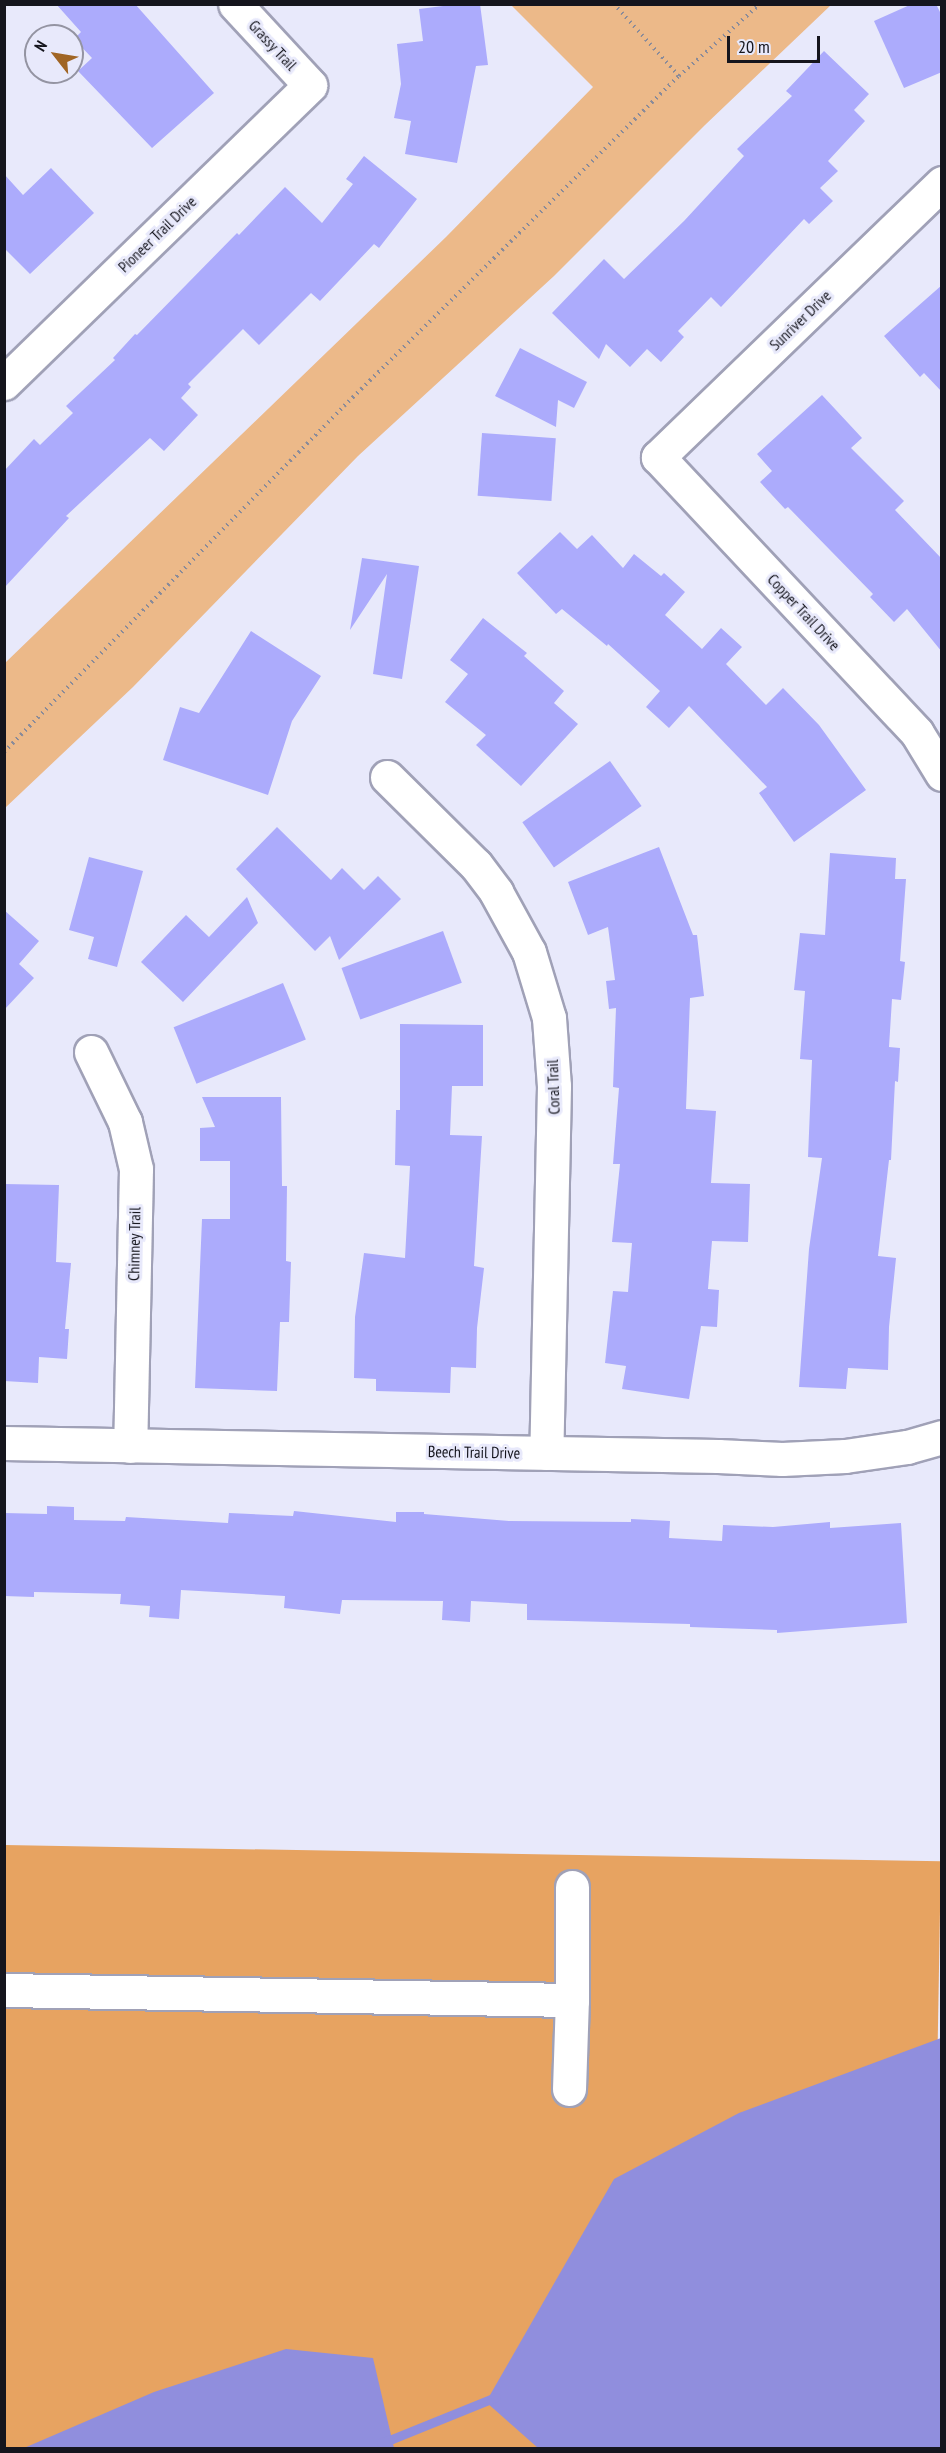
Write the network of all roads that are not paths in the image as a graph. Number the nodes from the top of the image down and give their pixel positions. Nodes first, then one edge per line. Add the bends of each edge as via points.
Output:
1 (236, 4) edge
2 (310, 85) joint
3 (942, 183) edge
4 (8, 371) edge
5 (658, 457) joint
6 (942, 774) edge
7 (387, 777) dead end
8 (90, 1052) dead end
9 (942, 1437) edge
10 (4, 1443) edge
11 (130, 1446) junction
12 (546, 1453) junction
13 (572, 1887) dead end
14 (4, 1990) edge
15 (572, 2000) junction
16 (569, 2090) dead end

1 - 2 street, Grassy Trail
2 - 4 street, Pioneer Trail Drive
3 - 5 street, Sunriver Drive
5 - 6 street, Copper Trail Drive via 917,733
7 - 12 street, Coral Trail via 476,865 496,892 529,952 549,1018 554,1086
8 - 11 street, Chimney Trail via 125,1122 136,1169
9 - 12 street, Beech Trail Drive via 907,1447 845,1456 782,1459
10 - 11 street, Beech Trail Drive
11 - 12 street, Beech Trail Drive
13 - 15 street
14 - 15 street
15 - 16 street

